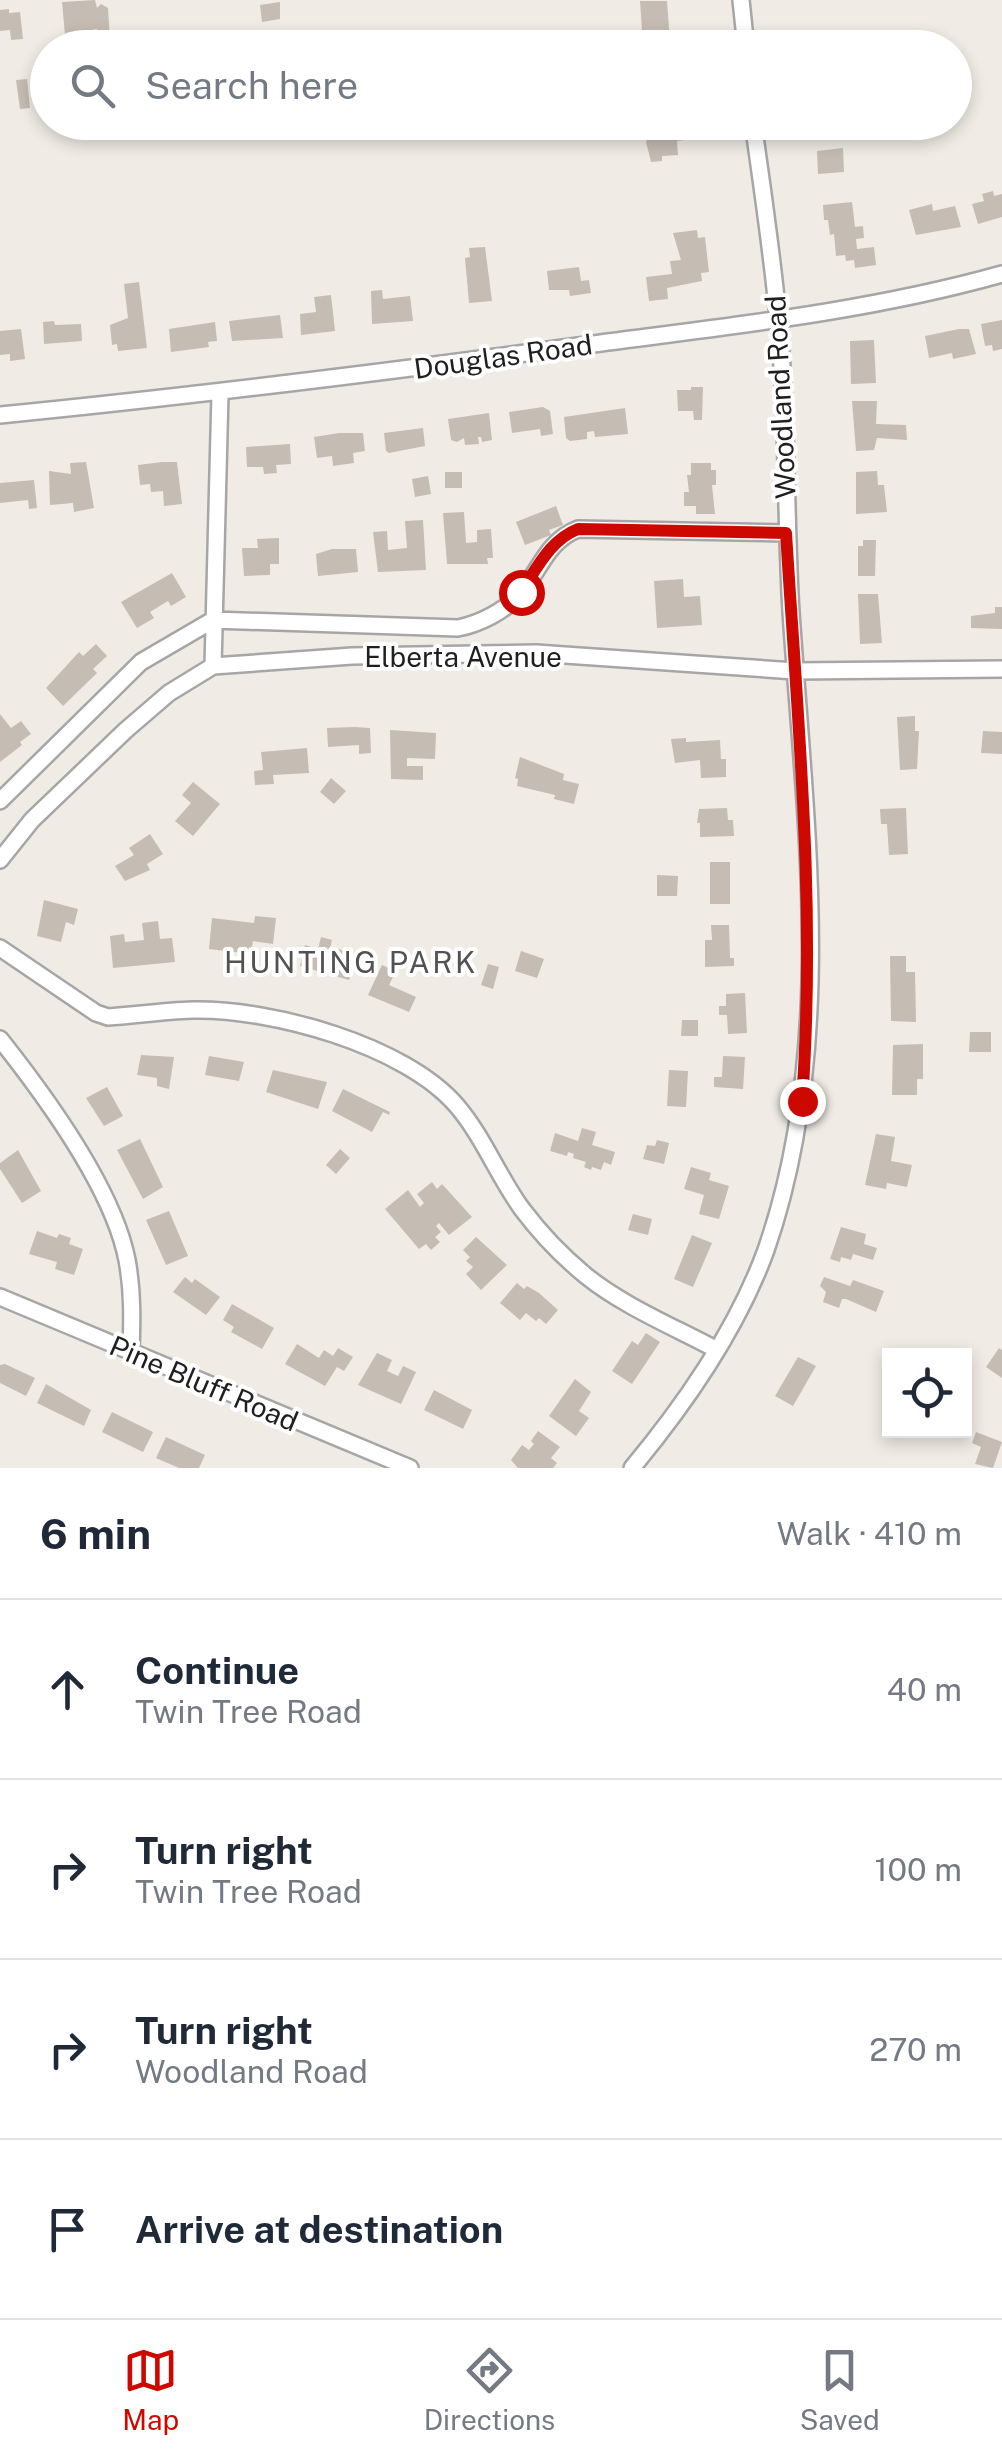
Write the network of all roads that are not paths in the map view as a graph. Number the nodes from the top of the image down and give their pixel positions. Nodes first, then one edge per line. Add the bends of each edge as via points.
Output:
1 (741, 0) edge
2 (744, 30) edge
3 (755, 140) edge
4 (1002, 274) edge
5 (778, 320) junction
6 (220, 394) junction
7 (0, 415) edge
8 (786, 533) junction
9 (213, 620) junction
10 (213, 666) junction
11 (1002, 670) edge
12 (795, 671) junction
13 (0, 801) edge
14 (0, 860) edge
15 (0, 948) edge
16 (0, 1040) edge
17 (0, 1297) edge
18 (717, 1350) junction
19 (131, 1354) junction
20 (410, 1468) edge
21 (632, 1468) edge

1 - 2 street
3 - 5 street, Woodland Road
4 - 5 street, Douglas Road via 904,300
5 - 6 street, Douglas Road
5 - 8 street, Woodland Road
6 - 7 street, Douglas Road
6 - 9 street
8 - 9 street via 578,529 545,554 511,602 458,628
8 - 12 street, Woodland Road
9 - 10 street
9 - 13 street via 141,662
10 - 12 street, Elberta Avenue via 536,654
10 - 14 street, Elberta Avenue via 126,730
11 - 12 street, Elberta Avenue
12 - 18 street, Woodland Road via 807,852 802,1101 766,1250
15 - 18 street via 108,1018 194,1010 274,1018 412,1068 457,1106 521,1208 586,1276
16 - 19 street via 100,1187 121,1236 132,1294
17 - 19 street, Pine Bluff Road
18 - 21 street, Woodland Road
19 - 20 street, Pine Bluff Road

